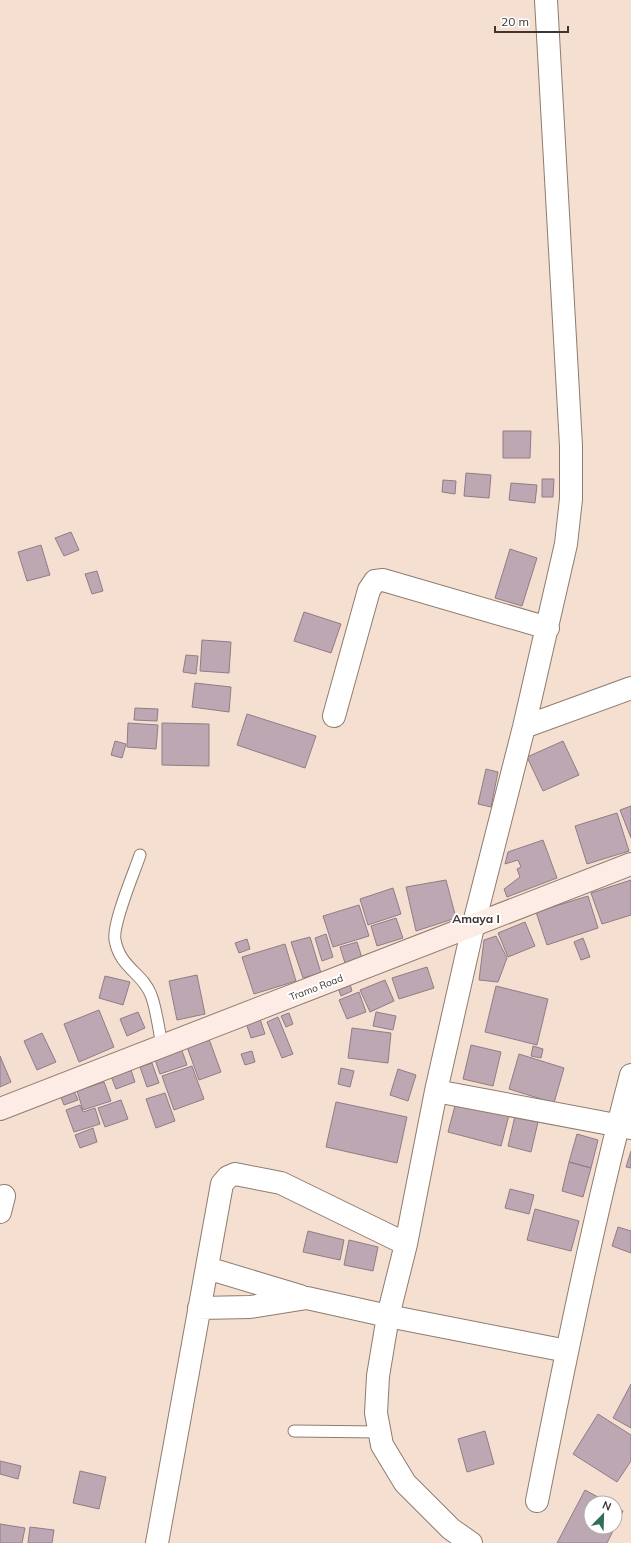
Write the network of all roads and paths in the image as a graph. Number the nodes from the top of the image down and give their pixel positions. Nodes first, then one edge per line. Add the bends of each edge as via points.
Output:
1 (546, 0) edge
2 (548, 628) junction
3 (631, 688) edge
4 (334, 716) dead end
5 (524, 727) junction
6 (140, 855) dead end
7 (631, 864) edge
8 (473, 927) junction
9 (162, 1045) junction
10 (631, 1075) edge
11 (436, 1091) junction
12 (0, 1109) edge
13 (624, 1126) edge
14 (406, 1244) junction
15 (206, 1268) junction
16 (307, 1298) junction
17 (199, 1308) junction
18 (388, 1316) junction
19 (567, 1351) junction
20 (294, 1430) dead end
21 (379, 1432) junction
22 (537, 1501) dead end
23 (157, 1543) edge
24 (472, 1543) edge

1 - 2 street via 571,446 571,499 566,544
2 - 4 street via 383,580 375,582 369,590
2 - 5 street
3 - 5 street
5 - 8 street
6 - 9 lane via 118,917 115,939 124,963 144,983 151,995
7 - 8 street, Tramo Road
8 - 9 street, Tramo Road
8 - 11 street
9 - 12 street, Tramo Road
10 - 13 street
11 - 13 street
11 - 14 street
13 - 19 street
14 - 15 street via 281,1183 235,1174 222,1184
14 - 18 street
15 - 16 street
15 - 17 street
16 - 17 street via 250,1307
16 - 18 street
17 - 23 street
18 - 19 street
18 - 21 street via 378,1376 376,1413
19 - 22 street
20 - 21 lane
21 - 24 street via 382,1445 405,1482 451,1529

